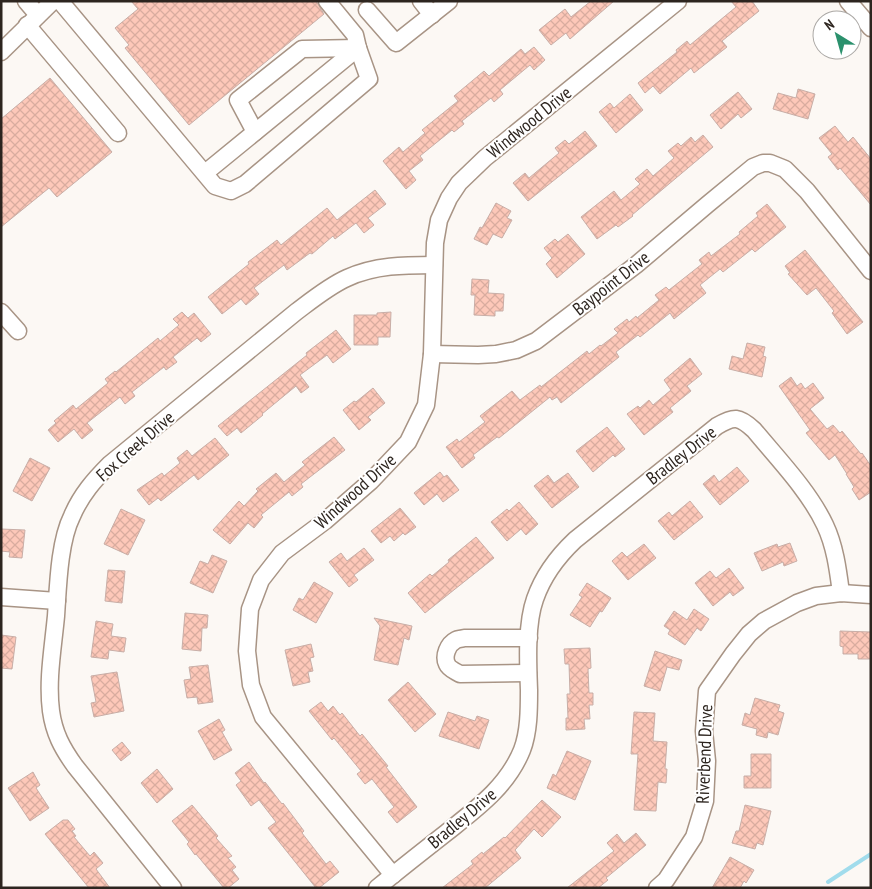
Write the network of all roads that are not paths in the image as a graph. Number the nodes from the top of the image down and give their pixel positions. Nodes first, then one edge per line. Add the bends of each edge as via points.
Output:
1 (26, 1) edge
2 (53, 1) edge
3 (60, 1) edge
4 (327, 1) edge
5 (421, 1) edge
6 (449, 1) edge
7 (678, 1) edge
8 (848, 1) edge
9 (368, 10) dead end
10 (432, 15) junction
11 (33, 20) junction
12 (871, 28) edge
13 (358, 48) junction
14 (1, 52) edge
15 (255, 132) junction
16 (118, 133) dead end
17 (205, 173) junction
18 (434, 265) junction
19 (871, 271) edge
20 (1, 312) edge
21 (18, 331) dead end
22 (432, 354) junction
23 (841, 593) junction
24 (871, 595) edge
25 (1, 597) edge
26 (57, 601) junction
27 (530, 638) junction
28 (528, 674) junction
29 (393, 875) junction
30 (173, 888) edge
31 (377, 888) edge
32 (657, 888) edge

1 - 11 street
2 - 11 street
3 - 17 street
4 - 13 street via 356,36
5 - 10 street
6 - 10 street
7 - 18 street, Windwood Drive via 484,158 459,183 440,220
8 - 12 street
9 - 10 street via 396,43
11 - 14 street
11 - 16 street
13 - 15 street
13 - 15 street via 302,49 238,100
13 - 17 street via 370,79 245,184 231,191 215,186
15 - 17 street
18 - 22 street, Windwood Drive
18 - 26 street, Fox Creek Drive via 399,265 365,271 318,295 110,464 94,479 71,517 65,536
19 - 22 street, Baypoint Drive via 807,191 785,169 763,163 753,167 636,265 536,341 496,354
20 - 21 street
22 - 29 street, Windwood Drive via 426,405 408,442 371,481 282,552 261,580 250,610 247,651 250,677 263,716
23 - 24 street, Riverbend Drive
23 - 27 street, Bradley Drive via 832,546 816,508 754,430 740,419 728,420 563,552 546,575 535,600
23 - 32 street, Riverbend Drive via 796,603 764,621 749,634 707,691 705,801 694,837 666,880
25 - 26 street
26 - 30 street, Fox Creek Drive via 50,687 51,710 63,749
27 - 28 street, Bradley Drive
27 - 28 street via 464,638 448,646 446,654 446,664 460,674
28 - 29 street, Bradley Drive via 529,707 523,748 503,783 480,806
29 - 31 street, Bradley Drive

